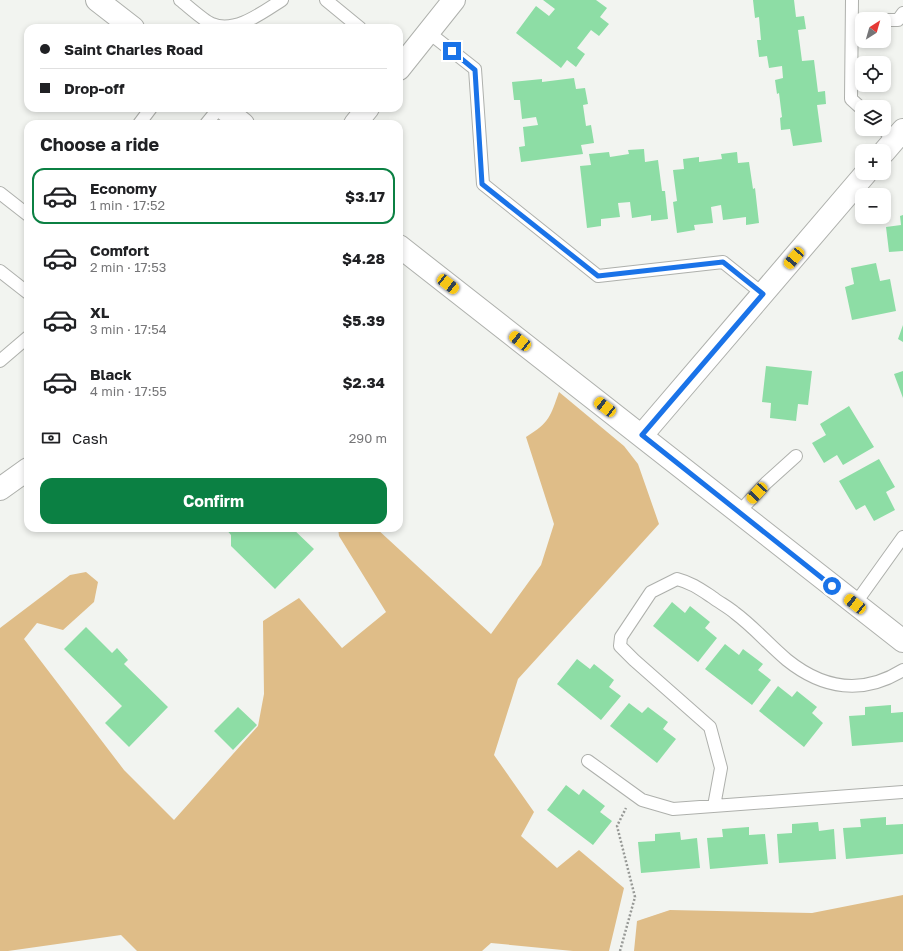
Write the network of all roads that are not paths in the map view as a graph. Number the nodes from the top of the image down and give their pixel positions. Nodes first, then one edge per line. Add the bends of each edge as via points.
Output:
1 (97, 0) edge
2 (180, 0) edge
3 (282, 0) edge
4 (326, 0) edge
5 (454, 0) edge
6 (852, 0) edge
7 (855, 13) edge
8 (903, 13) edge
9 (891, 20) edge
10 (128, 24) edge
11 (212, 24) edge
12 (241, 24) edge
13 (355, 24) edge
14 (428, 32) junction
15 (855, 47) edge
16 (403, 61) edge
17 (855, 103) edge
18 (228, 112) edge
19 (365, 112) edge
20 (238, 120) edge
21 (358, 120) edge
22 (860, 180) edge
23 (0, 193) edge
24 (24, 212) edge
25 (403, 249) edge
26 (0, 271) edge
27 (24, 290) edge
28 (763, 294) junction
29 (24, 340) edge
30 (0, 361) edge
31 (642, 435) junction
32 (796, 456) dead end
33 (24, 472) edge
34 (0, 489) edge
35 (739, 512) junction
36 (903, 538) edge
37 (855, 604) junction
38 (903, 641) edge
39 (903, 670) edge
40 (588, 761) dead end
41 (903, 792) edge
42 (714, 806) junction

1 - 10 street
2 - 11 lane
3 - 12 lane
4 - 13 lane
5 - 14 street
6 - 7 lane
8 - 9 lane via 898,20
14 - 16 street
14 - 28 lane via 475,70 482,184 598,276 723,262
15 - 17 lane via 851,99
18 - 20 street
19 - 21 street
22 - 28 street
23 - 24 lane
25 - 31 street
26 - 27 lane
28 - 31 street
29 - 30 lane
31 - 35 street
32 - 35 lane
33 - 34 street
35 - 37 street
36 - 37 lane
37 - 38 street
39 - 42 lane via 884,680 860,686 835,684 811,676 736,613 691,583 677,579 651,592 621,637 620,646 710,727 721,768
40 - 42 lane via 642,800 674,809
41 - 42 lane

